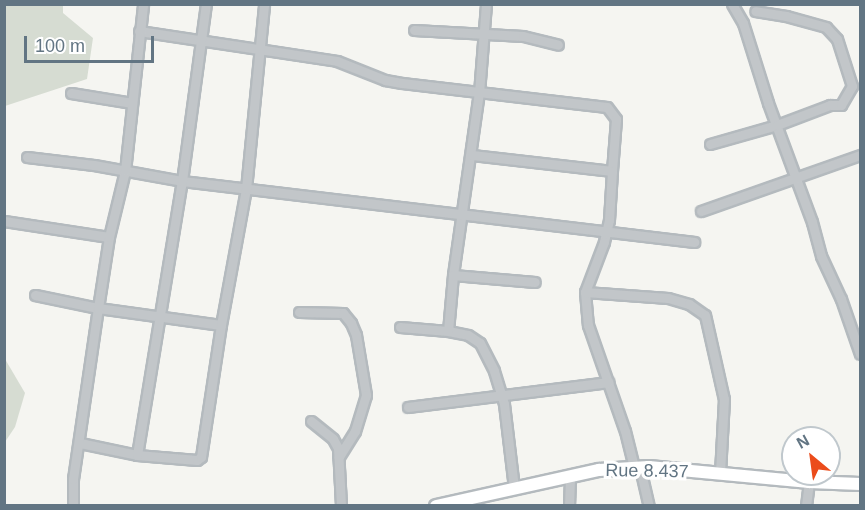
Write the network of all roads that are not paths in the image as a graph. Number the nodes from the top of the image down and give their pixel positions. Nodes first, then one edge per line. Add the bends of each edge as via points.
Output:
1 (143, 4) edge
2 (206, 4) edge
3 (264, 4) edge
4 (486, 4) edge
5 (732, 4) edge
6 (755, 11) dead end
7 (414, 30) dead end
8 (139, 31) junction
9 (483, 34) junction
10 (199, 39) junction
11 (558, 45) dead end
12 (261, 49) junction
13 (479, 92) junction
14 (71, 93) dead end
15 (132, 102) junction
16 (777, 125) junction
17 (710, 144) dead end
18 (472, 154) junction
19 (861, 155) edge
20 (27, 157) dead end
21 (125, 171) junction
22 (612, 171) junction
23 (795, 177) junction
24 (182, 181) junction
25 (246, 189) junction
26 (701, 211) dead end
27 (462, 214) junction
28 (4, 221) edge
29 (607, 231) junction
30 (109, 237) junction
31 (694, 242) dead end
32 (453, 275) junction
33 (535, 282) dead end
34 (585, 292) junction
35 (35, 296) dead end
36 (98, 308) junction
37 (299, 312) dead end
38 (160, 317) junction
39 (221, 325) junction
40 (400, 327) dead end
41 (448, 331) junction
42 (861, 354) edge
43 (608, 382) junction
44 (502, 396) junction
45 (408, 407) dead end
46 (311, 421) dead end
47 (80, 443) junction
48 (137, 454) junction
49 (339, 457) junction
50 (637, 468) junction
51 (720, 474) junction
52 (570, 476) junction
53 (781, 479) edge
54 (841, 483) edge
55 (861, 484) edge
56 (808, 486) edge
57 (514, 488) junction
58 (442, 505) edge
59 (73, 506) edge
60 (342, 506) edge
61 (569, 506) edge
62 (649, 506) edge
63 (806, 506) edge

1 - 8 street
2 - 10 street
3 - 12 street
4 - 9 street
5 - 16 street via 743,23
6 - 16 street via 826,27 837,39 852,86 841,105 830,105
7 - 9 street
8 - 10 street
8 - 15 street
9 - 11 street via 524,36
9 - 13 street
10 - 12 street
10 - 24 street
12 - 13 street via 337,61 393,81
12 - 25 street
13 - 18 street
13 - 22 street via 607,107 616,118
14 - 15 street
15 - 21 street
16 - 17 street
16 - 23 street
18 - 22 street
18 - 27 street
19 - 23 street
20 - 21 street
21 - 24 street
21 - 30 street
22 - 29 street
23 - 26 street
23 - 42 street via 821,256
24 - 25 street
24 - 38 street
25 - 27 street
25 - 39 street
27 - 29 street
27 - 32 street
28 - 30 street
29 - 31 street
29 - 34 street
30 - 36 street
32 - 33 street
32 - 41 street
34 - 43 street via 588,325
34 - 51 street via 668,298 689,304 705,315 724,399
35 - 36 street
36 - 38 street
36 - 47 street
37 - 49 street via 343,313 354,328 366,395 355,431
38 - 39 street
38 - 48 street
39 - 48 street via 201,456 197,460
40 - 41 street
41 - 44 street via 468,335 480,343
43 - 44 street
43 - 50 street
44 - 45 street
44 - 57 street
46 - 49 street via 333,439
47 - 48 street
47 - 59 street
49 - 60 street
50 - 51 main road, Rue 8.437
50 - 52 main road, Rue 8.437
50 - 62 street
51 - 53 main road, Rue 8.437
52 - 57 main road, Rue 8.437
52 - 61 street
54 - 55 main road, Rue 8.437
56 - 63 street
57 - 58 main road, Rue 8.437

